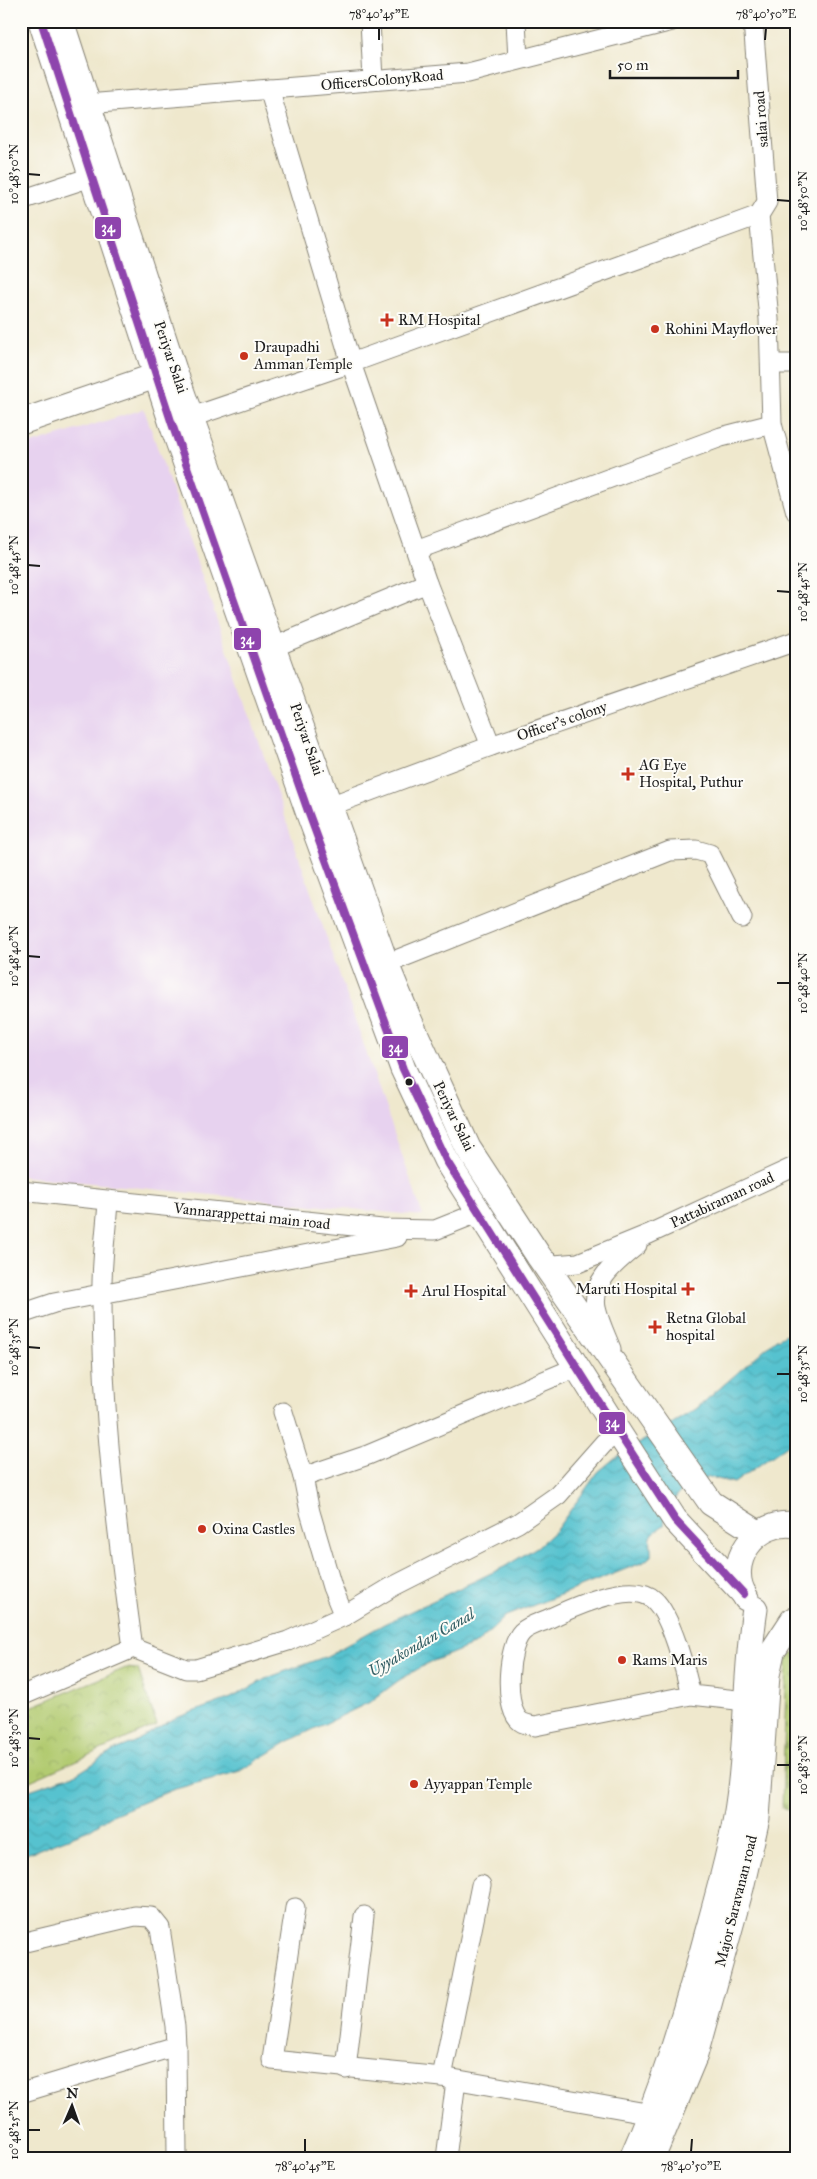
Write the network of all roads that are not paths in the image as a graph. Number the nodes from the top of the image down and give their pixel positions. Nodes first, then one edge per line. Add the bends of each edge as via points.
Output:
1 (41, 21) edge
2 (61, 21) edge
3 (370, 21) edge
4 (516, 21) edge
5 (753, 21) edge
6 (666, 22) edge
7 (518, 60) junction
8 (373, 80) junction
9 (269, 89) junction
10 (87, 104) junction
11 (91, 178) junction
12 (21, 200) edge
13 (759, 215) junction
14 (351, 362) junction
15 (772, 364) junction
16 (796, 364) edge
17 (165, 372) junction
18 (182, 420) junction
19 (21, 422) edge
20 (772, 424) junction
21 (796, 512) edge
22 (416, 550) junction
23 (427, 583) junction
24 (796, 641) edge
25 (274, 647) junction
26 (491, 746) junction
27 (319, 810) junction
28 (742, 918) dead end
29 (386, 964) junction
30 (796, 1166) edge
31 (21, 1192) edge
32 (108, 1202) junction
33 (480, 1212) junction
34 (434, 1230) junction
35 (649, 1234) junction
36 (538, 1255) junction
37 (102, 1295) junction
38 (21, 1314) edge
39 (577, 1367) junction
40 (617, 1367) junction
41 (283, 1412) dead end
42 (618, 1432) junction
43 (303, 1477) junction
44 (796, 1514) edge
45 (775, 1528) edge
46 (749, 1602) junction
47 (344, 1616) junction
48 (790, 1625) edge
49 (133, 1648) junction
50 (691, 1695) junction
51 (21, 1696) edge
52 (746, 1701) junction
53 (481, 1885) dead end
54 (295, 1908) dead end
55 (364, 1916) dead end
56 (21, 1943) edge
57 (176, 2046) junction
58 (346, 2069) junction
59 (449, 2079) junction
60 (21, 2093) edge
61 (652, 2114) junction
62 (177, 2158) edge
63 (446, 2158) edge
64 (632, 2158) edge
65 (652, 2158) edge

1 - 11 main road, Periyar Salai
2 - 10 main road, Periyar Salai
3 - 8 street
4 - 7 street
5 - 13 street, salai road via 767,202
6 - 7 street, OfficersColonyRoad
7 - 8 street, OfficersColonyRoad via 468,73
8 - 9 street, OfficersColonyRoad
9 - 10 street, OfficersColonyRoad
9 - 14 street
10 - 17 main road, Periyar Salai
11 - 12 street
11 - 17 main road, Periyar Salai
13 - 14 street
13 - 15 street
14 - 18 street
14 - 22 street
15 - 16 street
15 - 20 street
17 - 18 main road, Periyar Salai
17 - 19 main road
18 - 25 main road, Periyar Salai
18 - 27 main road, Periyar Salai
20 - 21 street
20 - 22 street via 720,437
22 - 23 street
23 - 25 street
23 - 26 street
24 - 26 street, Officer's colony
25 - 27 main road, Periyar Salai
26 - 27 street, Officer's colony
27 - 29 main road, Periyar Salai
27 - 33 main road, Periyar Salai via 403,1070 446,1160
28 - 29 street via 710,854 696,850 670,851
29 - 36 main road, Periyar Salai via 468,1148
30 - 35 street, Pattabiraman road
31 - 32 street, Vannarappettai main road
32 - 34 street, Vannarappettai main road via 382,1229
32 - 37 street
33 - 34 street, Vannarappettai main road
33 - 39 main road, Periyar Salai
34 - 37 street
35 - 36 street via 567,1265 554,1265
35 - 40 street via 607,1270 598,1290 596,1307
36 - 40 main road, Periyar Salai
37 - 38 street via 54,1303
37 - 49 street via 110,1467
39 - 42 main road, Periyar Salai
39 - 43 street via 368,1455
40 - 45 main road, Periyar Salai via 711,1502
41 - 43 street
42 - 46 main road, Periyar Salai via 675,1520
42 - 47 street via 604,1442 558,1495 518,1523 392,1587
43 - 47 street via 332,1587
44 - 45 main road
45 - 46 main road via 748,1543 738,1568 739,1581
46 - 48 main road
46 - 52 main road, Major Saravanan road
47 - 49 street via 288,1641 205,1668 186,1669
48 - 65 main road, Major Saravanan road via 772,1652 767,1675 757,1818 741,1888 695,2055
49 - 51 street
50 - 50 street via 686,1670 660,1607 646,1595 612,1595 574,1606 523,1631 511,1658 514,1712 518,1720 535,1726
50 - 52 street
52 - 61 main road, Major Saravanan road via 736,1816 722,1882
53 - 59 street
54 - 58 street via 272,2060
55 - 58 street
56 - 57 street via 135,1916 151,1918 160,1928
57 - 60 street
57 - 62 street
58 - 59 street
59 - 61 street
59 - 63 street
61 - 64 main road, Major Saravanan road

